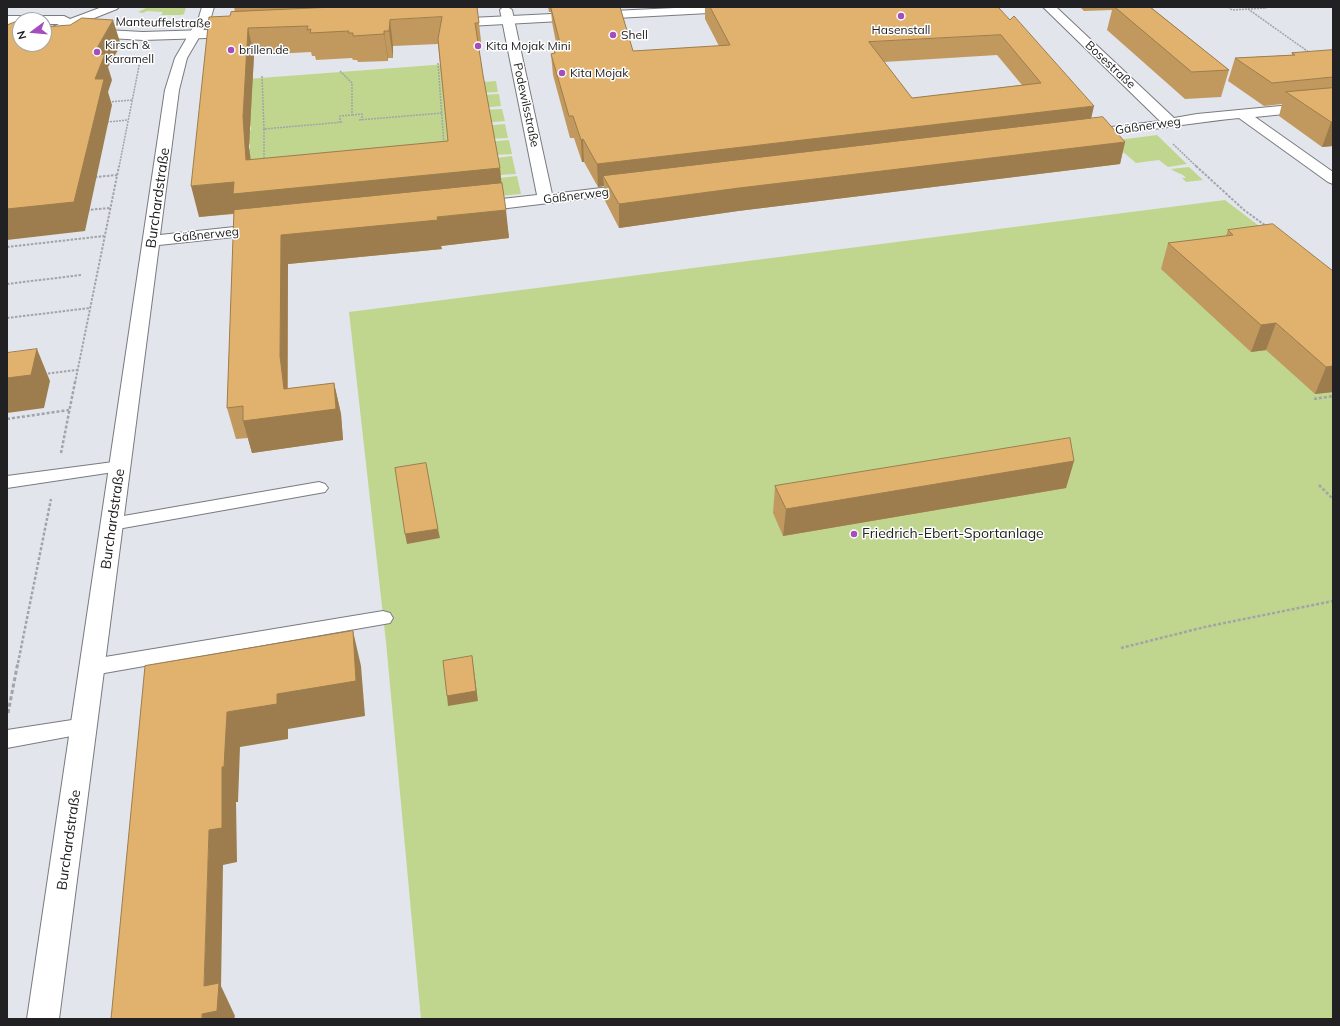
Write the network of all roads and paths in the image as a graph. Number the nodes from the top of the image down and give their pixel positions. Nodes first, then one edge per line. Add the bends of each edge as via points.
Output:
1 (113, 7) edge
2 (559, 7) edge
3 (764, 7) edge
4 (1049, 7) edge
5 (1228, 7) edge
6 (1265, 7) edge
7 (1248, 9) junction
8 (445, 13) edge
9 (507, 15) junction
10 (7, 20) edge
11 (78, 20) junction
12 (202, 20) edge
13 (435, 23) edge
14 (246, 28) edge
15 (52, 29) edge
16 (52, 31) edge
17 (142, 51) dead end
18 (1313, 55) edge
19 (140, 61) junction
20 (438, 63) edge
21 (102, 64) edge
22 (340, 71) dead end
23 (262, 76) dead end
24 (132, 100) junction
25 (108, 102) dead end
26 (1333, 105) edge
27 (442, 113) junction
28 (1242, 114) junction
29 (352, 115) junction
30 (128, 120) junction
31 (105, 122) dead end
32 (340, 122) junction
33 (343, 122) dead end
34 (1171, 123) junction
35 (264, 129) junction
36 (1069, 136) edge
37 (1172, 143) dead end
38 (445, 152) edge
39 (264, 165) edge
40 (117, 175) junction
41 (93, 177) dead end
42 (1333, 179) edge
43 (646, 187) edge
44 (546, 200) junction
45 (110, 208) junction
46 (464, 208) edge
47 (86, 210) dead end
48 (276, 228) edge
49 (1270, 229) edge
50 (104, 236) junction
51 (152, 241) junction
52 (7, 247) edge
53 (81, 275) dead end
54 (7, 284) edge
55 (90, 308) junction
56 (7, 318) edge
57 (77, 370) junction
58 (38, 375) edge
59 (1333, 396) edge
60 (1314, 399) dead end
61 (69, 410) junction
62 (7, 419) edge
63 (121, 466) junction
64 (56, 475) junction
65 (7, 482) edge
66 (1319, 485) dead end
67 (319, 488) dead end
68 (1333, 499) edge
69 (112, 524) junction
70 (1333, 601) edge
71 (384, 618) dead end
72 (1121, 648) dead end
73 (93, 667) junction
74 (7, 718) edge
75 (85, 726) junction
76 (7, 740) edge
77 (43, 1019) edge

1 - 11 street
2 - 9 street
3 - 9 street
4 - 34 street, Bosestraße
5 - 7 path via 1232,10
6 - 7 path
7 - 18 path
8 - 9 street
9 - 13 street
9 - 44 street, Podewilsstraße
10 - 11 street, Manteuffelstraße
11 - 12 street, Manteuffelstraße via 143,25
11 - 15 street
12 - 14 street, Manteuffelstraße
12 - 16 street, Manteuffelstraße via 143,36
12 - 51 street, Burchardstraße via 181,58 172,90
17 - 19 path
19 - 21 path
19 - 24 path
20 - 27 path
22 - 29 path via 352,83
23 - 35 path
24 - 25 path
24 - 30 path
26 - 28 street, Gäßnerweg
27 - 29 path via 360,120 362,114
27 - 38 path
28 - 34 street, Gäßnerweg
28 - 42 street
29 - 32 path via 340,116
30 - 31 path
30 - 40 path
32 - 33 path
32 - 35 path
34 - 36 street, Gäßnerweg
35 - 39 path
37 - 49 path via 1244,210
40 - 41 path
40 - 45 path
43 - 44 street, Gäßnerweg
44 - 46 street, Gäßnerweg
45 - 47 path
45 - 50 path
48 - 51 street, Gäßnerweg
50 - 52 path
50 - 55 path
51 - 63 street, Burchardstraße
53 - 54 path
55 - 56 path
55 - 57 path
57 - 58 path
57 - 61 path
59 - 60 path
61 - 62 path
61 - 64 path
63 - 64 lane
63 - 69 street, Burchardstraße
64 - 65 lane
64 - 74 path
66 - 68 path
67 - 69 lane
69 - 73 street, Burchardstraße
70 - 72 path via 1205,627
71 - 73 lane
73 - 75 street, Burchardstraße
75 - 76 lane
75 - 77 street, Burchardstraße

